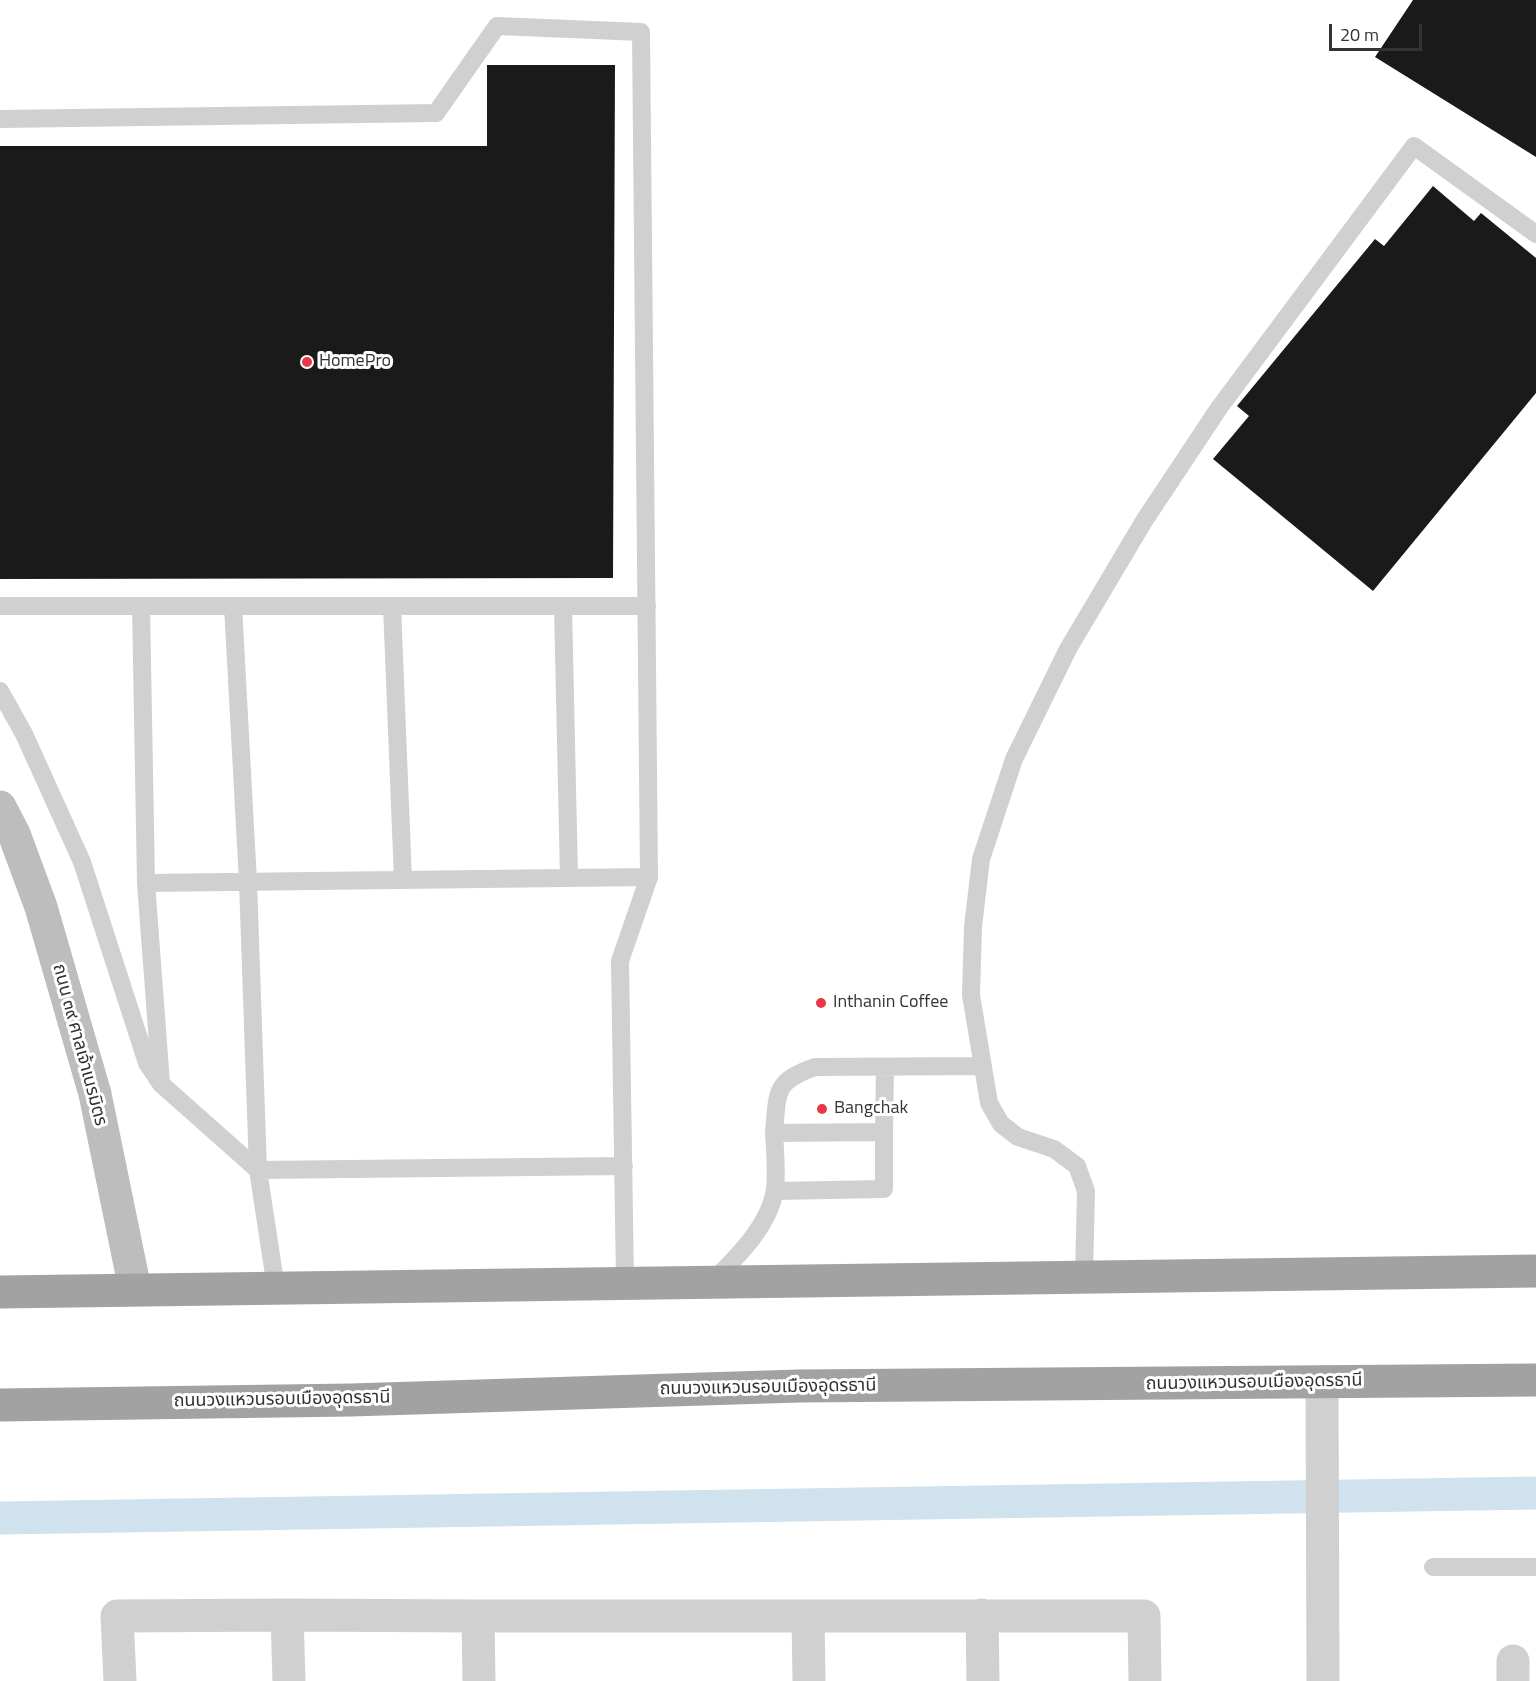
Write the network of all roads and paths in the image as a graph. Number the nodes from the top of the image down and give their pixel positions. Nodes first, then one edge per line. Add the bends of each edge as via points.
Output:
1 (0, 119) edge
2 (1536, 234) edge
3 (0, 606) edge
4 (141, 606) junction
5 (233, 606) junction
6 (392, 606) junction
7 (563, 606) junction
8 (647, 606) junction
9 (0, 691) edge
10 (0, 807) edge
11 (650, 877) junction
12 (569, 878) junction
13 (403, 880) junction
14 (248, 882) junction
15 (146, 883) junction
16 (983, 1066) junction
17 (885, 1067) junction
18 (161, 1084) junction
19 (884, 1132) junction
20 (774, 1133) junction
21 (624, 1166) junction
22 (258, 1170) junction
23 (775, 1191) junction
24 (1536, 1271) edge
25 (1084, 1276) junction
26 (713, 1281) junction
27 (625, 1282) junction
28 (276, 1287) junction
29 (135, 1289) junction
30 (0, 1292) edge
31 (1536, 1380) edge
32 (1322, 1382) junction
33 (0, 1406) edge
34 (1433, 1567) dead end
35 (1536, 1567) edge
36 (982, 1615) junction
37 (287, 1616) junction
38 (478, 1616) junction
39 (808, 1616) junction
40 (120, 1681) edge
41 (289, 1681) edge
42 (479, 1681) edge
43 (809, 1681) edge
44 (983, 1681) edge
45 (1145, 1681) edge
46 (1323, 1681) edge

1 - 8 lane via 435,113 497,26 641,32
2 - 16 lane via 1414,146 1219,408 1144,521 1068,649 1014,759 981,859 973,927 971,995
3 - 4 lane
4 - 5 lane
4 - 15 lane
5 - 6 lane
5 - 14 lane
6 - 7 lane
6 - 13 lane
7 - 8 lane
7 - 12 lane
8 - 11 lane
9 - 18 lane via 24,734 82,862 147,1063
10 - 29 main road, ถนน ๓๙ ศาลเจ้าเนรมิตร via 41,907 95,1094
11 - 12 lane
11 - 21 lane via 620,961
12 - 13 lane
13 - 14 lane
14 - 15 lane
14 - 22 lane
15 - 18 lane
16 - 17 lane
16 - 25 lane via 989,1103 1001,1124 1018,1137 1054,1149 1077,1166 1086,1191
17 - 19 lane
17 - 20 lane via 815,1067 790,1076 778,1095
18 - 22 lane
19 - 20 lane
19 - 23 lane via 884,1189
20 - 23 lane
21 - 22 lane
21 - 27 lane
22 - 28 lane
23 - 26 lane via 746,1248
24 - 25 highway
25 - 26 highway
26 - 27 highway
27 - 28 highway
28 - 29 highway
29 - 30 highway
31 - 32 highway, ถนนวงแหวนรอบเมืองอุดรธานี
32 - 33 highway, ถนนวงแหวนรอบเมืองอุดรธานี via 799,1386
32 - 46 street
34 - 35 lane
36 - 39 street
36 - 44 street
36 - 45 street via 1144,1616
37 - 38 street
37 - 40 street via 117,1616
37 - 41 street
38 - 39 street
38 - 42 street
39 - 43 street

